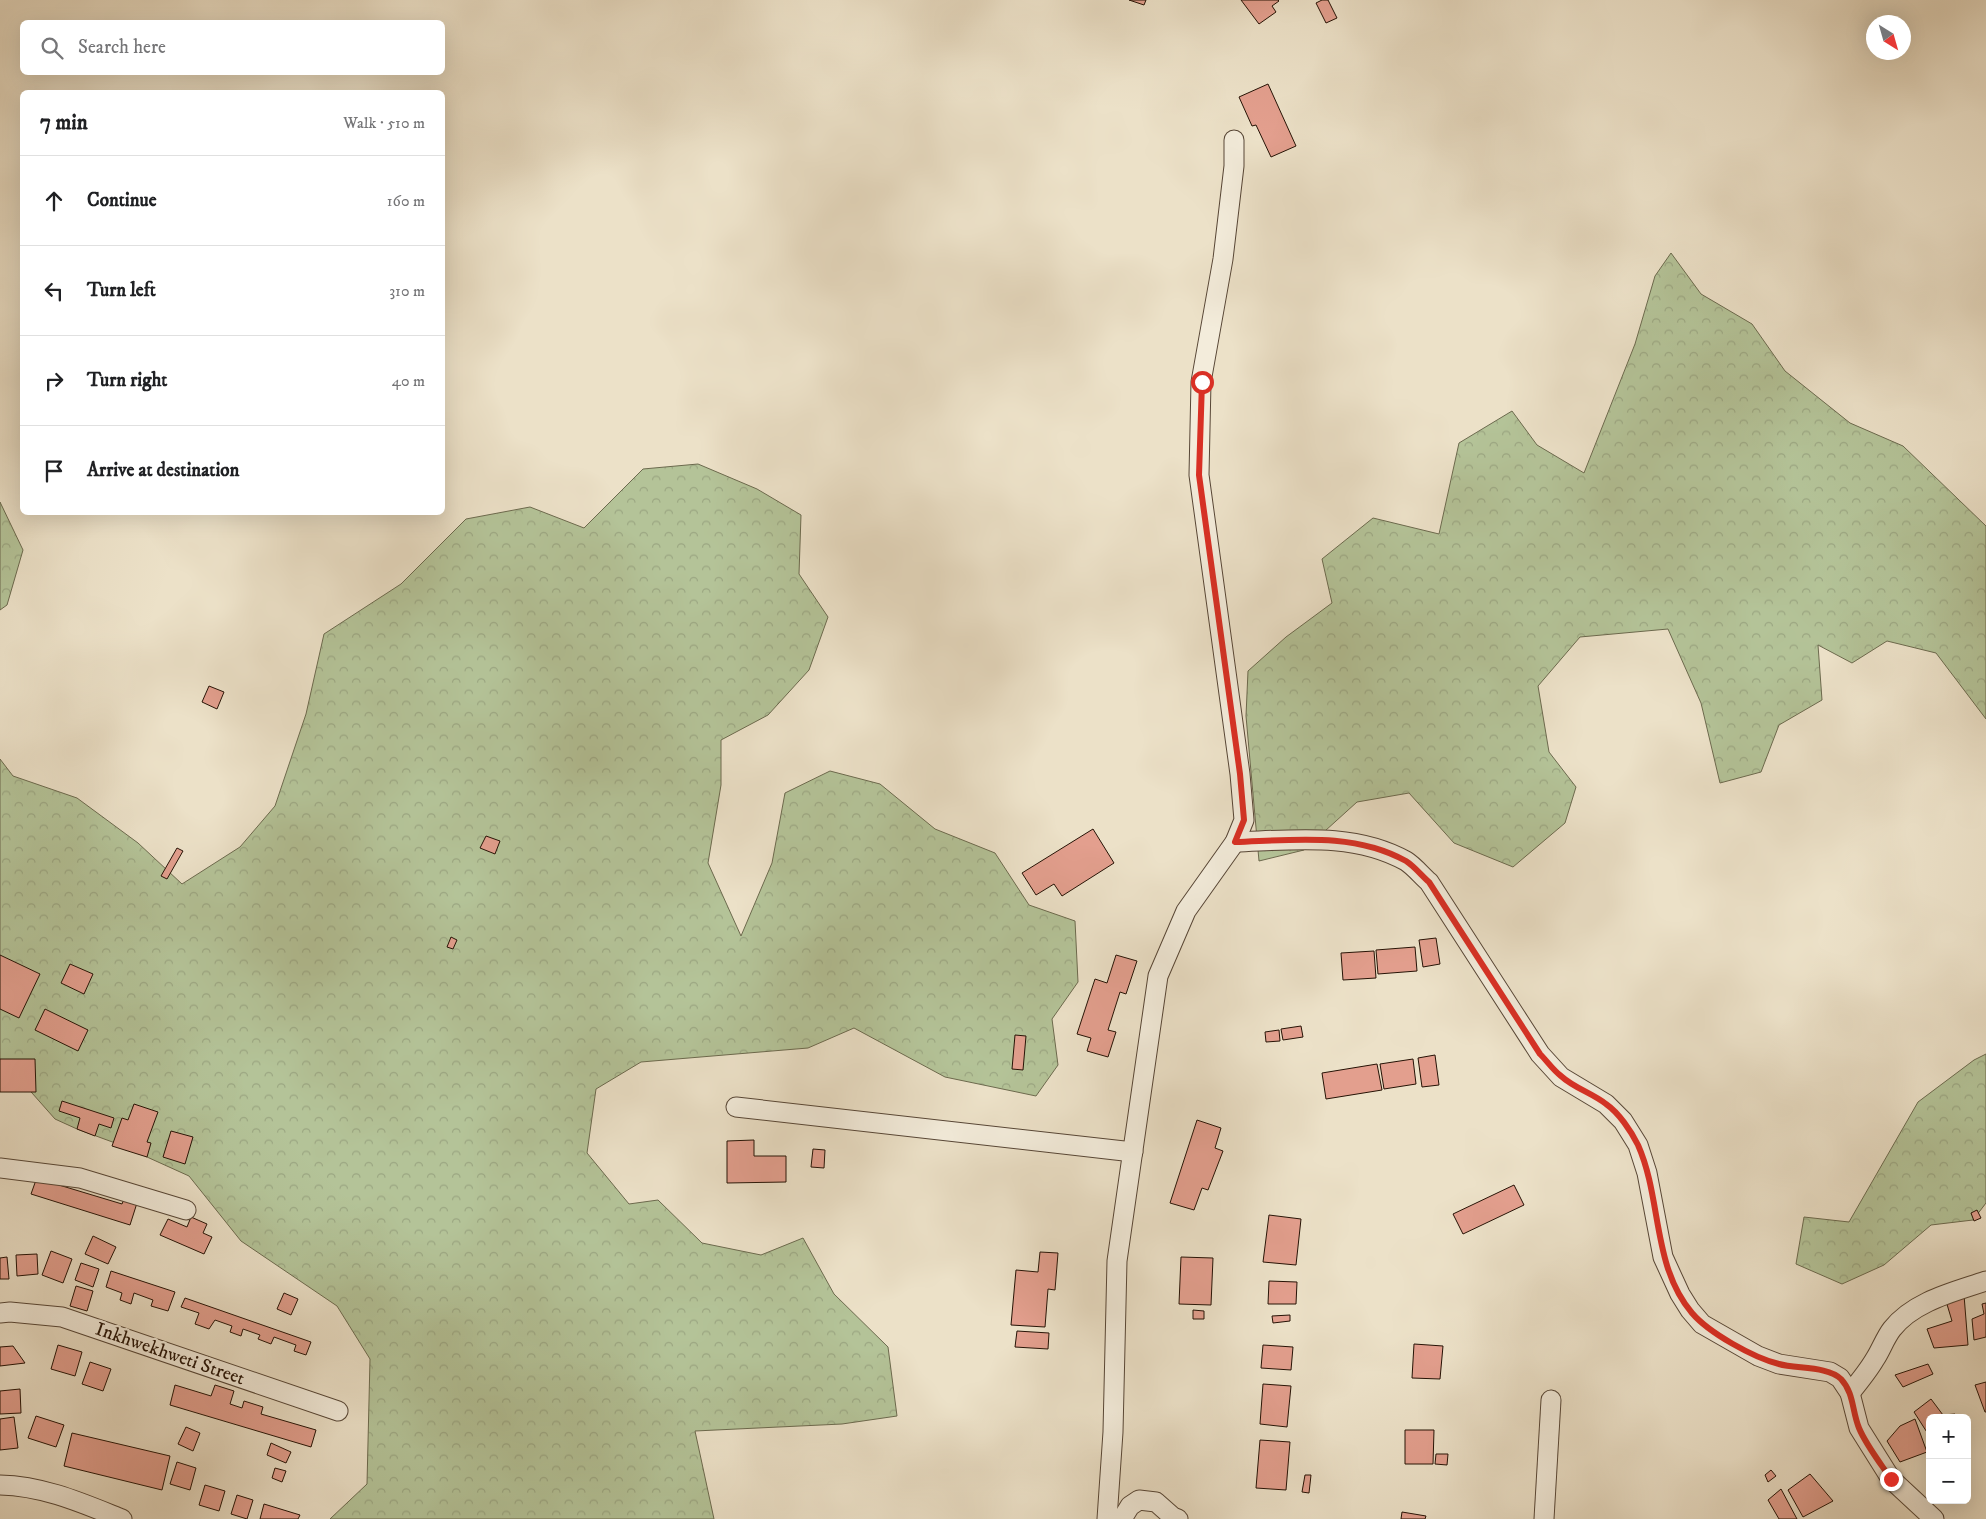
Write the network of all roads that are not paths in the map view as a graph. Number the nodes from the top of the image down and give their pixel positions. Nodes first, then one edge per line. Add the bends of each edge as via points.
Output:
1 (1234, 140) dead end
2 (1235, 842) junction
3 (736, 1107) dead end
4 (1133, 1152) junction
5 (0, 1168) edge
6 (186, 1210) dead end
7 (1986, 1280) edge
8 (0, 1313) edge
9 (1850, 1394) junction
10 (1551, 1400) dead end
11 (338, 1412) dead end
12 (0, 1485) edge
13 (122, 1519) edge
14 (1107, 1519) edge
15 (1122, 1519) edge
16 (1178, 1519) edge
17 (1544, 1519) edge
18 (1934, 1519) edge

1 - 2 street via 1223,259 1202,382 1199,475 1240,774 1244,820
2 - 4 street via 1186,910 1158,976
2 - 9 street via 1329,839 1367,845 1407,862 1429,882 1540,1054 1561,1077 1606,1104 1623,1121 1638,1145 1647,1173 1664,1257 1690,1310 1702,1324 1758,1356 1779,1364 1830,1372 1840,1378
3 - 4 street
4 - 14 street via 1117,1261 1113,1432
5 - 6 street via 80,1178
7 - 9 street via 1923,1304 1906,1316 1892,1329 1874,1362
8 - 11 street, Inkhwekhweti Street via 62,1317
9 - 18 street via 1859,1428 1891,1479
10 - 17 street
12 - 13 street via 59,1494
15 - 16 street via 1130,1506 1139,1500 1156,1502

